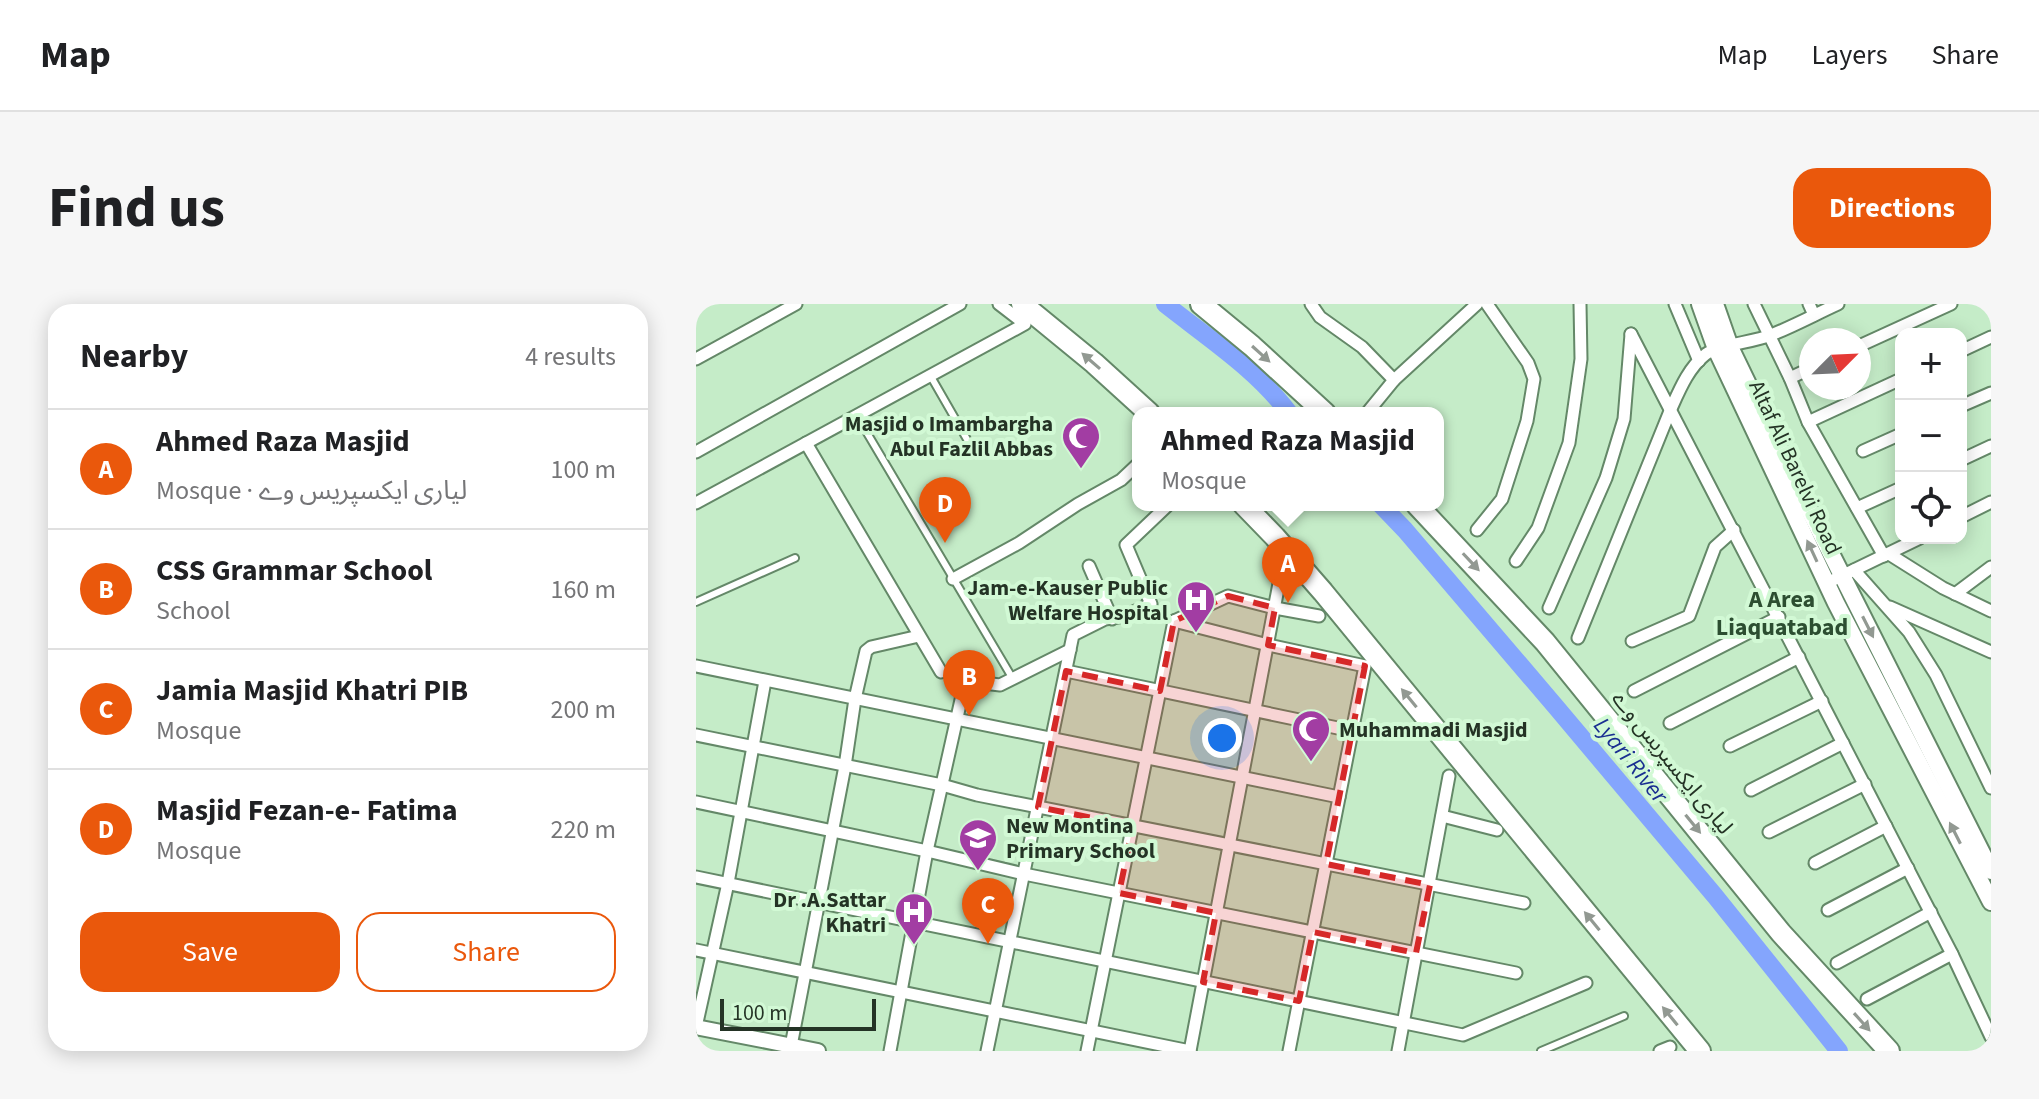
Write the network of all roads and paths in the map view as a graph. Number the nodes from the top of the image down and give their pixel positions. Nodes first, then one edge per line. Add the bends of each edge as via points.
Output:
1 (796, 304) edge
2 (960, 304) edge
3 (999, 304) edge
4 (1022, 304) edge
5 (1201, 304) edge
6 (1311, 304) edge
7 (1477, 304) edge
8 (1487, 304) edge
9 (1580, 304) edge
10 (1675, 304) edge
11 (1700, 304) edge
12 (1715, 304) edge
13 (1754, 304) edge
14 (1838, 304) edge
15 (1951, 304) edge
16 (1812, 310) edge
17 (1770, 336) junction
18 (1991, 337) edge
19 (1871, 341) edge
20 (1723, 348) junction
21 (1967, 348) edge
22 (696, 359) edge
23 (1699, 361) junction
24 (1799, 374) edge
25 (930, 375) junction
26 (1790, 378) junction
27 (1394, 380) junction
28 (1895, 382) edge
29 (1991, 393) edge
30 (1967, 403) edge
31 (1142, 407) edge
32 (1318, 407) edge
33 (1372, 407) edge
34 (1670, 411) junction
35 (857, 416) junction
36 (1808, 422) junction
37 (1895, 437) edge
38 (806, 443) junction
39 (1991, 446) edge
40 (1863, 451) dead end
41 (696, 452) edge
42 (976, 455) dead end
43 (1967, 457) edge
44 (1132, 470) edge
45 (1895, 491) edge
46 (697, 501) edge
47 (1991, 502) edge
48 (1857, 508) junction
49 (1162, 511) edge
50 (1250, 511) edge
51 (1423, 511) edge
52 (1967, 514) edge
53 (1477, 530) dead end
54 (1734, 530) junction
55 (1908, 544) edge
56 (1886, 555) junction
57 (795, 558) dead end
58 (1516, 561) dead end
59 (1089, 566) dead end
60 (1991, 567) edge
61 (1841, 576) junction
62 (1280, 578) dead end
63 (953, 579) junction
64 (1955, 594) junction
65 (696, 602) edge
66 (1885, 605) junction
67 (1275, 608) junction
68 (1549, 608) dead end
69 (1991, 611) edge
70 (1319, 616) dead end
71 (1779, 617) junction
72 (1112, 619) junction
73 (1174, 621) junction
74 (919, 636) junction
75 (1578, 638) dead end
76 (1632, 641) dead end
77 (1268, 645) junction
78 (1070, 650) junction
79 (1991, 652) edge
80 (1799, 657) junction
81 (696, 666) edge
82 (1066, 671) junction
83 (941, 672) dead end
84 (1013, 679) junction
85 (765, 681) junction
86 (1160, 691) junction
87 (1634, 691) dead end
88 (855, 699) junction
89 (1822, 701) junction
90 (1255, 711) junction
91 (956, 719) junction
92 (1670, 723) dead end
93 (1352, 731) junction
94 (696, 735) edge
95 (1052, 739) junction
96 (1843, 743) junction
97 (753, 746) junction
98 (1730, 746) dead end
99 (1146, 758) junction
100 (845, 766) junction
101 (1449, 776) dead end
102 (1242, 777) junction
103 (1865, 784) junction
104 (942, 785) junction
105 (1991, 788) edge
106 (1751, 790) dead end
107 (1339, 797) junction
108 (696, 802) edge
109 (1038, 807) junction
110 (741, 811) junction
111 (1442, 816) junction
112 (1133, 826) junction
113 (1886, 826) junction
114 (1497, 830) dead end
115 (832, 831) junction
116 (1769, 832) dead end
117 (1229, 845) junction
118 (927, 851) junction
119 (1815, 863) dead end
120 (1326, 864) junction
121 (1989, 864) edge
122 (1908, 868) junction
123 (1024, 874) junction
124 (696, 877) edge
125 (728, 883) junction
126 (1430, 885) junction
127 (1119, 893) junction
128 (1991, 902) edge
129 (819, 903) junction
130 (1524, 903) dead end
131 (1828, 910) dead end
132 (1931, 912) junction
133 (1216, 913) junction
134 (914, 923) junction
135 (1313, 932) junction
136 (1010, 942) junction
137 (696, 950) edge
138 (712, 953) junction
139 (1416, 953) junction
140 (1952, 954) junction
141 (1105, 962) junction
142 (1837, 963) dead end
143 (805, 972) junction
144 (1516, 973) dead end
145 (1203, 982) junction
146 (1586, 983) dead end
147 (900, 992) junction
148 (1867, 999) dead end
149 (1299, 1001) junction
150 (996, 1011) junction
151 (1624, 1016) dead end
152 (1403, 1022) junction
153 (696, 1027) edge
154 (1091, 1031) junction
155 (1991, 1037) edge
156 (791, 1048) edge
157 (818, 1051) edge
158 (890, 1051) edge
159 (987, 1051) edge
160 (1087, 1051) edge
161 (1190, 1051) edge
162 (1289, 1051) edge
163 (1398, 1051) edge
164 (1541, 1051) edge
165 (1700, 1051) edge
166 (1889, 1051) edge

1 - 22 street
2 - 41 street
3 - 25 street via 1025,324
31 -> 4 highway
5 -> 32 highway
6 - 27 street
7 - 27 street
8 - 53 street via 1534,379 1527,421 1502,499
9 - 58 street via 1581,359 1569,443 1538,528
10 - 23 street
11 - 20 main road, Altaf Ali Barelvi Road
12 - 20 main road, Altaf Ali Barelvi Road
13 - 17 street
14 - 16 street
15 - 19 street
16 - 17 street
17 - 20 street
17 - 26 street
18 - 21 street
20 - 23 street
20 - 61 main road, Altaf Ali Barelvi Road
23 - 34 street
24 - 26 street
25 - 35 street
25 - 42 lane
26 - 36 street
27 - 33 street
28 - 36 street
29 - 30 street
34 - 54 street
34 - 68 street via 1631,334 1624,419 1606,478
34 - 75 street
35 - 38 street
35 - 63 lane
36 - 48 street
37 - 40 street
38 - 46 street
38 - 74 street
39 - 43 street
44 - 63 street
45 - 48 street
47 - 52 street
48 - 56 street
49 - 72 street via 1126,545 1151,604
165 -> 50 highway
51 -> 166 highway, لیاری ایکسپریس وے via 1545,642 1781,933
54 - 71 street
54 - 76 street via 1715,547 1689,616
55 - 56 street
56 - 61 street
56 - 64 street
57 - 65 lane
59 - 72 street
60 - 64 street
61 - 66 street
61 -> 121 main road, Altaf Ali Barelvi Road
128 -> 61 main road, Altaf Ali Barelvi Road
62 - 67 street
63 - 84 lane
64 - 69 street
66 - 79 street
66 - 105 street via 1936,675
67 - 70 street
67 - 73 street via 1228,596
67 - 77 street
71 - 80 street
71 - 87 street
72 - 78 street via 1073,635
73 - 77 street
73 - 86 street
74 - 83 street
74 - 88 street via 868,649
77 - 90 street
77 - 93 street via 1365,666
78 - 82 street
78 - 84 street
80 - 89 street
80 - 92 street
81 - 85 street
82 - 86 street
82 - 95 street
84 - 91 street via 1000,685 965,682
85 - 88 street
85 - 97 street
86 - 90 street
86 - 99 street
88 - 91 street
88 - 100 street
89 - 96 street
89 - 98 street
90 - 93 street
90 - 102 street
91 - 95 street
91 - 104 street
93 - 107 street
94 - 97 street
95 - 99 street
95 - 109 street
96 - 103 street
96 - 106 street
97 - 100 street
97 - 110 street
99 - 102 street
99 - 112 street
100 - 104 street
100 - 115 street
101 - 111 street
102 - 107 street
102 - 117 street
103 - 113 street
103 - 116 street
104 - 109 street
104 - 118 street
107 - 120 street
108 - 110 street
109 - 112 street
109 - 123 street
110 - 115 street
110 - 125 street
111 - 114 street
111 - 126 street
112 - 117 street
112 - 127 street
113 - 119 street
113 - 122 street
115 - 118 street
115 - 129 street
117 - 120 street
117 - 133 street
118 - 123 street
118 - 134 street
120 - 126 street
120 - 135 street
122 - 131 street
122 - 132 street
123 - 127 street
123 - 136 street
124 - 125 street
125 - 129 street
125 - 138 street
126 - 130 street
126 - 139 street
127 - 133 street
127 - 141 street
129 - 134 street
129 - 143 street
132 - 140 street
132 - 142 street
133 - 135 street
133 - 145 street
134 - 136 street
134 - 147 street
135 - 139 street
135 - 149 street
136 - 141 street
136 - 150 street
137 - 138 street
138 - 143 street
138 - 153 street
139 - 144 street
139 - 152 street
140 - 148 street
140 - 155 street
141 - 145 street
141 - 154 street
143 - 147 street
143 - 156 street
145 - 149 street
145 - 161 street
146 - 152 street via 1463,1035
147 - 150 street
147 - 158 street
149 - 152 street
149 - 162 street
150 - 154 street
150 - 159 street
151 - 164 lane
152 - 163 street
153 - 156 street
154 - 160 street
154 - 161 street
156 - 157 street

